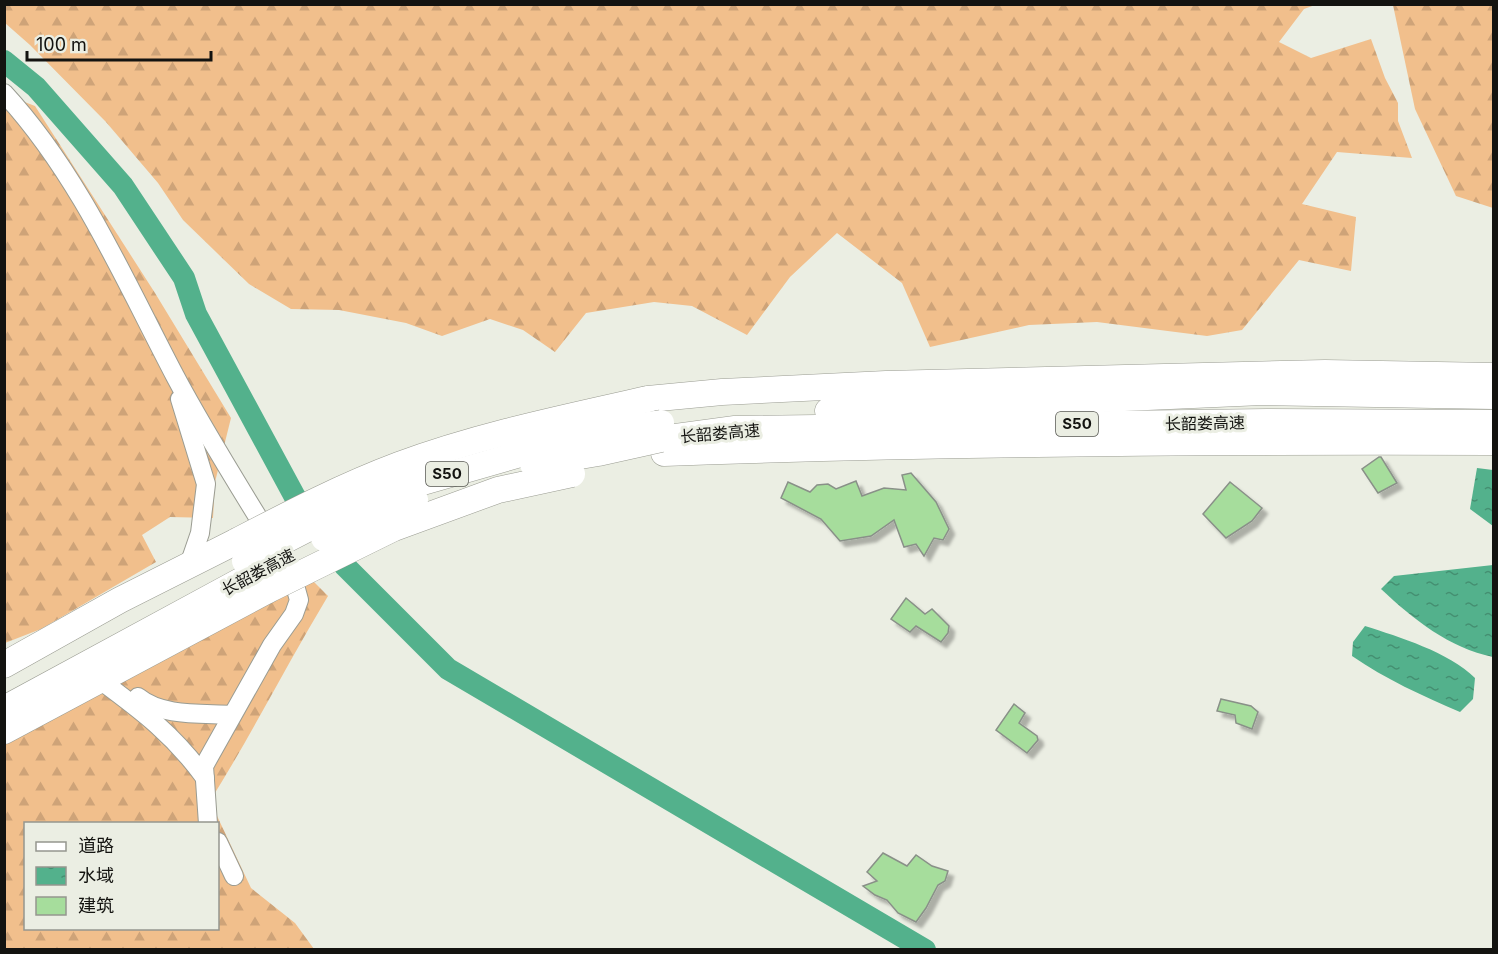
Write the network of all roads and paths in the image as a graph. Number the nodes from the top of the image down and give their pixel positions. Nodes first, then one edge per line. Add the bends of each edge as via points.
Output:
1 (4, 93) edge
2 (1494, 376) edge
3 (176, 377) junction
4 (1494, 396) edge
5 (1494, 423) edge
6 (662, 438) junction
7 (1494, 442) edge
8 (189, 565) junction
9 (252, 566) junction
10 (4, 665) edge
11 (108, 676) junction
12 (4, 690) edge
13 (4, 709) edge
14 (232, 715) junction
15 (4, 731) edge
16 (205, 778) junction
17 (208, 822) edge
18 (219, 844) edge
19 (234, 876) dead end

1 - 3 street via 30,121 83,202
2 - 9 highway, bridge via 1325,373 886,384 648,399 504,431 400,465 320,498
3 - 8 street via 206,484 200,533
3 - 14 street via 291,571 299,600
4 - 6 highway, 长韶娄高速 / S50 via 1262,392 705,416
5 - 6 highway, 长韶娄高速 / S50 via 735,429
6 - 7 highway via 755,450 1215,442
6 - 9 highway, bridge via 394,528
6 - 9 highway, 长韶娄高速 / S50, bridge via 597,432 368,498
8 - 9 highway
8 - 10 highway
9 - 11 highway
9 - 12 highway, 长韶娄高速 / S50
9 - 13 highway, 长韶娄高速 / S50
11 - 14 street via 147,704 177,711
11 - 15 highway
11 - 16 street via 171,737
14 - 16 street via 204,766
16 - 17 street
18 - 19 street

